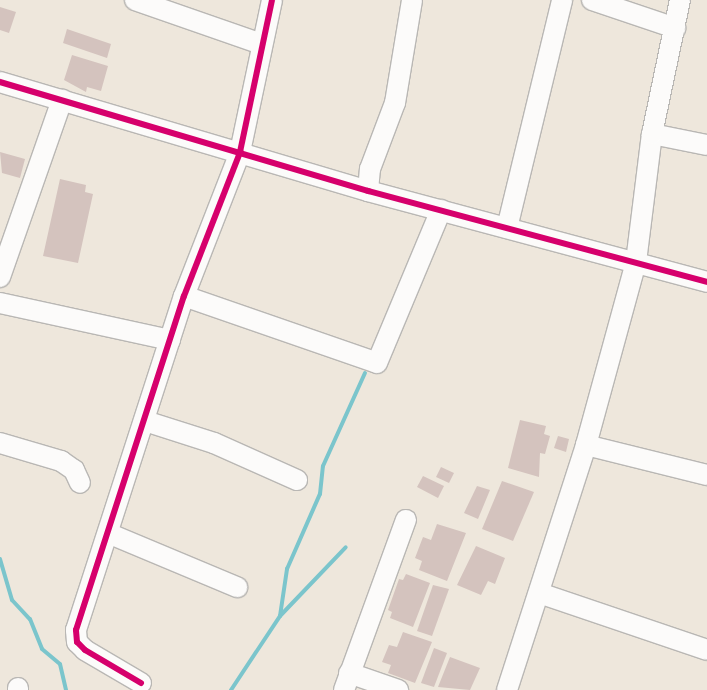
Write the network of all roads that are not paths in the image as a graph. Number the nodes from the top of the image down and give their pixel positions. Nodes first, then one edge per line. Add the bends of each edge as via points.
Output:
1 (134, 0) edge
2 (272, 0) edge
3 (412, 0) edge
4 (562, 0) edge
5 (592, 0) edge
6 (680, 0) edge
7 (675, 28) junction
8 (261, 44) junction
9 (0, 82) edge
10 (62, 100) junction
11 (652, 134) junction
12 (707, 144) edge
13 (240, 152) junction
14 (368, 191) junction
15 (440, 210) junction
16 (508, 228) junction
17 (636, 262) junction
18 (0, 277) edge
19 (707, 282) edge
20 (184, 296) junction
21 (0, 303) edge
22 (170, 340) junction
23 (145, 421) junction
24 (0, 443) edge
25 (586, 445) junction
26 (707, 475) edge
27 (297, 480) dead end
28 (80, 483) dead end
29 (406, 520) dead end
30 (110, 534) junction
31 (237, 587) dead end
32 (539, 593) junction
33 (707, 650) edge
34 (346, 682) edge
35 (141, 683) dead end
36 (398, 690) edge
37 (507, 690) edge

1 - 8 street
2 - 8 street
3 - 14 street via 395,103 370,169
4 - 16 street
5 - 7 street
6 - 7 street
7 - 11 street
8 - 13 street
9 - 10 street
10 - 13 street
10 - 18 street
11 - 12 street
11 - 17 street
13 - 14 street
13 - 20 street
14 - 15 street
15 - 16 street
15 - 20 street via 377,364
16 - 17 street
17 - 19 street
17 - 25 street
20 - 22 street
21 - 22 street
22 - 23 street
23 - 27 street via 240,453
23 - 30 street
24 - 28 street via 61,461 74,470
25 - 26 street
25 - 32 street
29 - 34 street
30 - 31 street
30 - 35 street via 79,617 77,642
32 - 33 street
32 - 37 street
34 - 36 street

